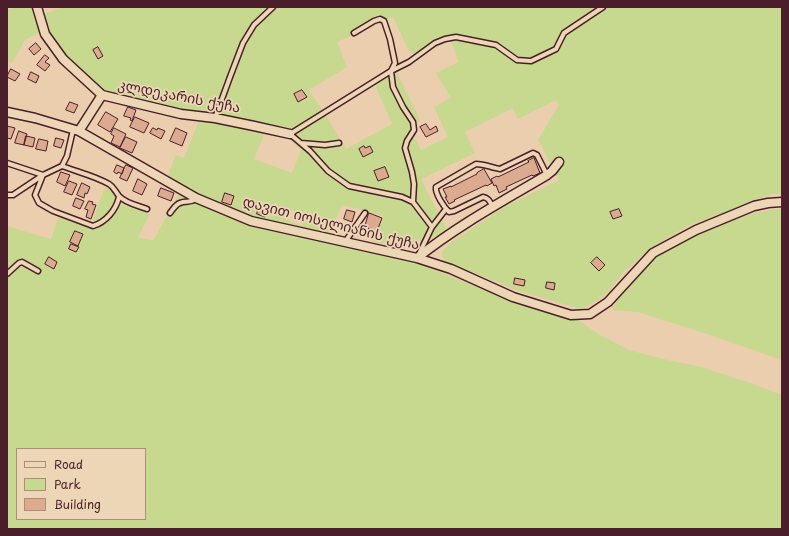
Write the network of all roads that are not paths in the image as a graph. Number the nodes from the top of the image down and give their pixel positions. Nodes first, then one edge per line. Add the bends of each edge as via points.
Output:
1 (37, 7) edge
2 (273, 7) edge
3 (603, 7) edge
4 (354, 33) dead end
5 (391, 71) junction
6 (102, 95) junction
7 (7, 112) edge
8 (215, 118) junction
9 (76, 130) junction
10 (290, 134) junction
11 (300, 143) junction
12 (339, 143) dead end
13 (7, 162) edge
14 (559, 162) dead end
15 (62, 166) junction
16 (43, 175) junction
17 (547, 175) junction
18 (7, 195) edge
19 (120, 197) junction
20 (196, 198) junction
21 (413, 202) junction
22 (782, 202) edge
23 (493, 207) junction
24 (147, 209) dead end
25 (446, 209) junction
26 (170, 213) dead end
27 (365, 213) dead end
28 (432, 227) junction
29 (344, 242) junction
30 (417, 258) junction
31 (38, 271) dead end
32 (7, 274) edge

1 - 6 street, კლდეკარის ქუჩა via 45,34 63,59
2 - 8 lane via 254,25 243,43
3 - 5 lane via 564,34 556,49 531,61 517,60 496,45 456,37 435,43 409,62
4 - 5 lane via 374,20 384,21 395,63
5 - 10 lane
5 - 21 lane via 393,87 413,122 414,130 405,148 414,184
6 - 8 street, კლდეკარის ქუჩა via 181,114
6 - 9 street
7 - 9 street, დავით იოსელიანის ქუჩა
8 - 10 street, კლდეკარის ქუჩა
9 - 15 lane
9 - 20 street, დავით იოსელიანის ქუჩა
10 - 11 lane
11 - 12 lane
11 - 21 lane via 328,172 349,186 402,197
13 - 16 lane
14 - 17 street
15 - 16 lane
15 - 19 lane via 103,181 116,190
16 - 18 lane via 13,195
16 - 19 lane via 36,195 39,203 93,226 113,211
17 - 23 street
17 - 25 lane via 537,155 533,153 500,169 476,164 436,187 435,191
19 - 24 lane
20 - 26 lane via 191,202 180,202
20 - 29 street, დავით იოსელიანის ქუჩა via 251,221
21 - 28 lane
22 - 30 street, დავით იოსელიანის ქუჩა via 754,206 696,230 653,253 608,302 590,314 571,315 513,297 451,268
23 - 25 lane via 488,199 483,197 454,211 449,212
23 - 30 street
25 - 28 lane
27 - 29 lane
28 - 30 lane
29 - 30 street, დავით იოსელიანის ქუჩა
31 - 32 lane via 22,262

